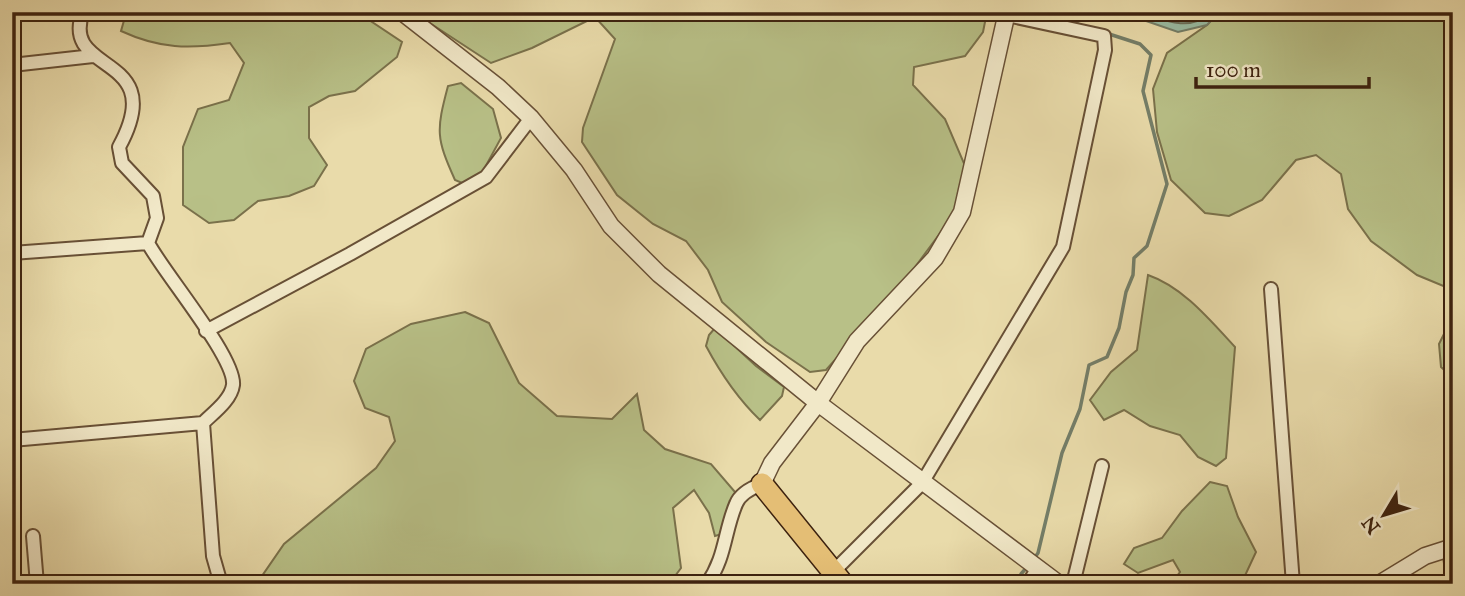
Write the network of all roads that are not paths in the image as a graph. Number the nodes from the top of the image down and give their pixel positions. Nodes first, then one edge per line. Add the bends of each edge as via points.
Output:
1 (83, 12) edge
2 (402, 12) edge
3 (1007, 14) edge
4 (93, 56) junction
5 (12, 65) edge
6 (531, 118) junction
7 (148, 243) junction
8 (12, 253) edge
9 (1271, 289) dead end
10 (206, 331) junction
11 (818, 403) junction
12 (203, 423) junction
13 (12, 440) edge
14 (1102, 466) dead end
15 (922, 483) junction
16 (762, 484) junction
17 (33, 536) dead end
18 (1451, 547) edge
19 (1037, 569) junction
20 (1453, 579) edge
21 (836, 581) edge
22 (37, 584) edge
23 (221, 584) edge
24 (707, 584) edge
25 (1028, 584) edge
26 (1059, 584) edge
27 (1073, 584) edge
28 (1293, 584) edge
29 (1379, 584) edge

1 - 4 street via 81,42
2 - 6 street
3 - 11 street via 962,212 935,258 857,341
3 - 15 street via 1104,36 1105,50 1063,247
4 - 5 street
4 - 7 street via 127,81 134,100 131,125 119,147 122,163 153,196 157,218
6 - 10 street via 486,177
6 - 11 street via 574,170 611,226 659,274
7 - 8 street
7 - 10 street
9 - 28 street
10 - 12 street via 225,360 233,384 228,397
11 - 15 street
11 - 16 street via 772,463
12 - 13 street
12 - 23 street via 213,556
14 - 27 street
15 - 19 street
15 - 21 street
16 - 21 main road
16 - 24 street via 748,489 736,502 723,553
17 - 22 street
18 - 20 street
18 - 29 street via 1425,555
19 - 25 street
19 - 26 street

